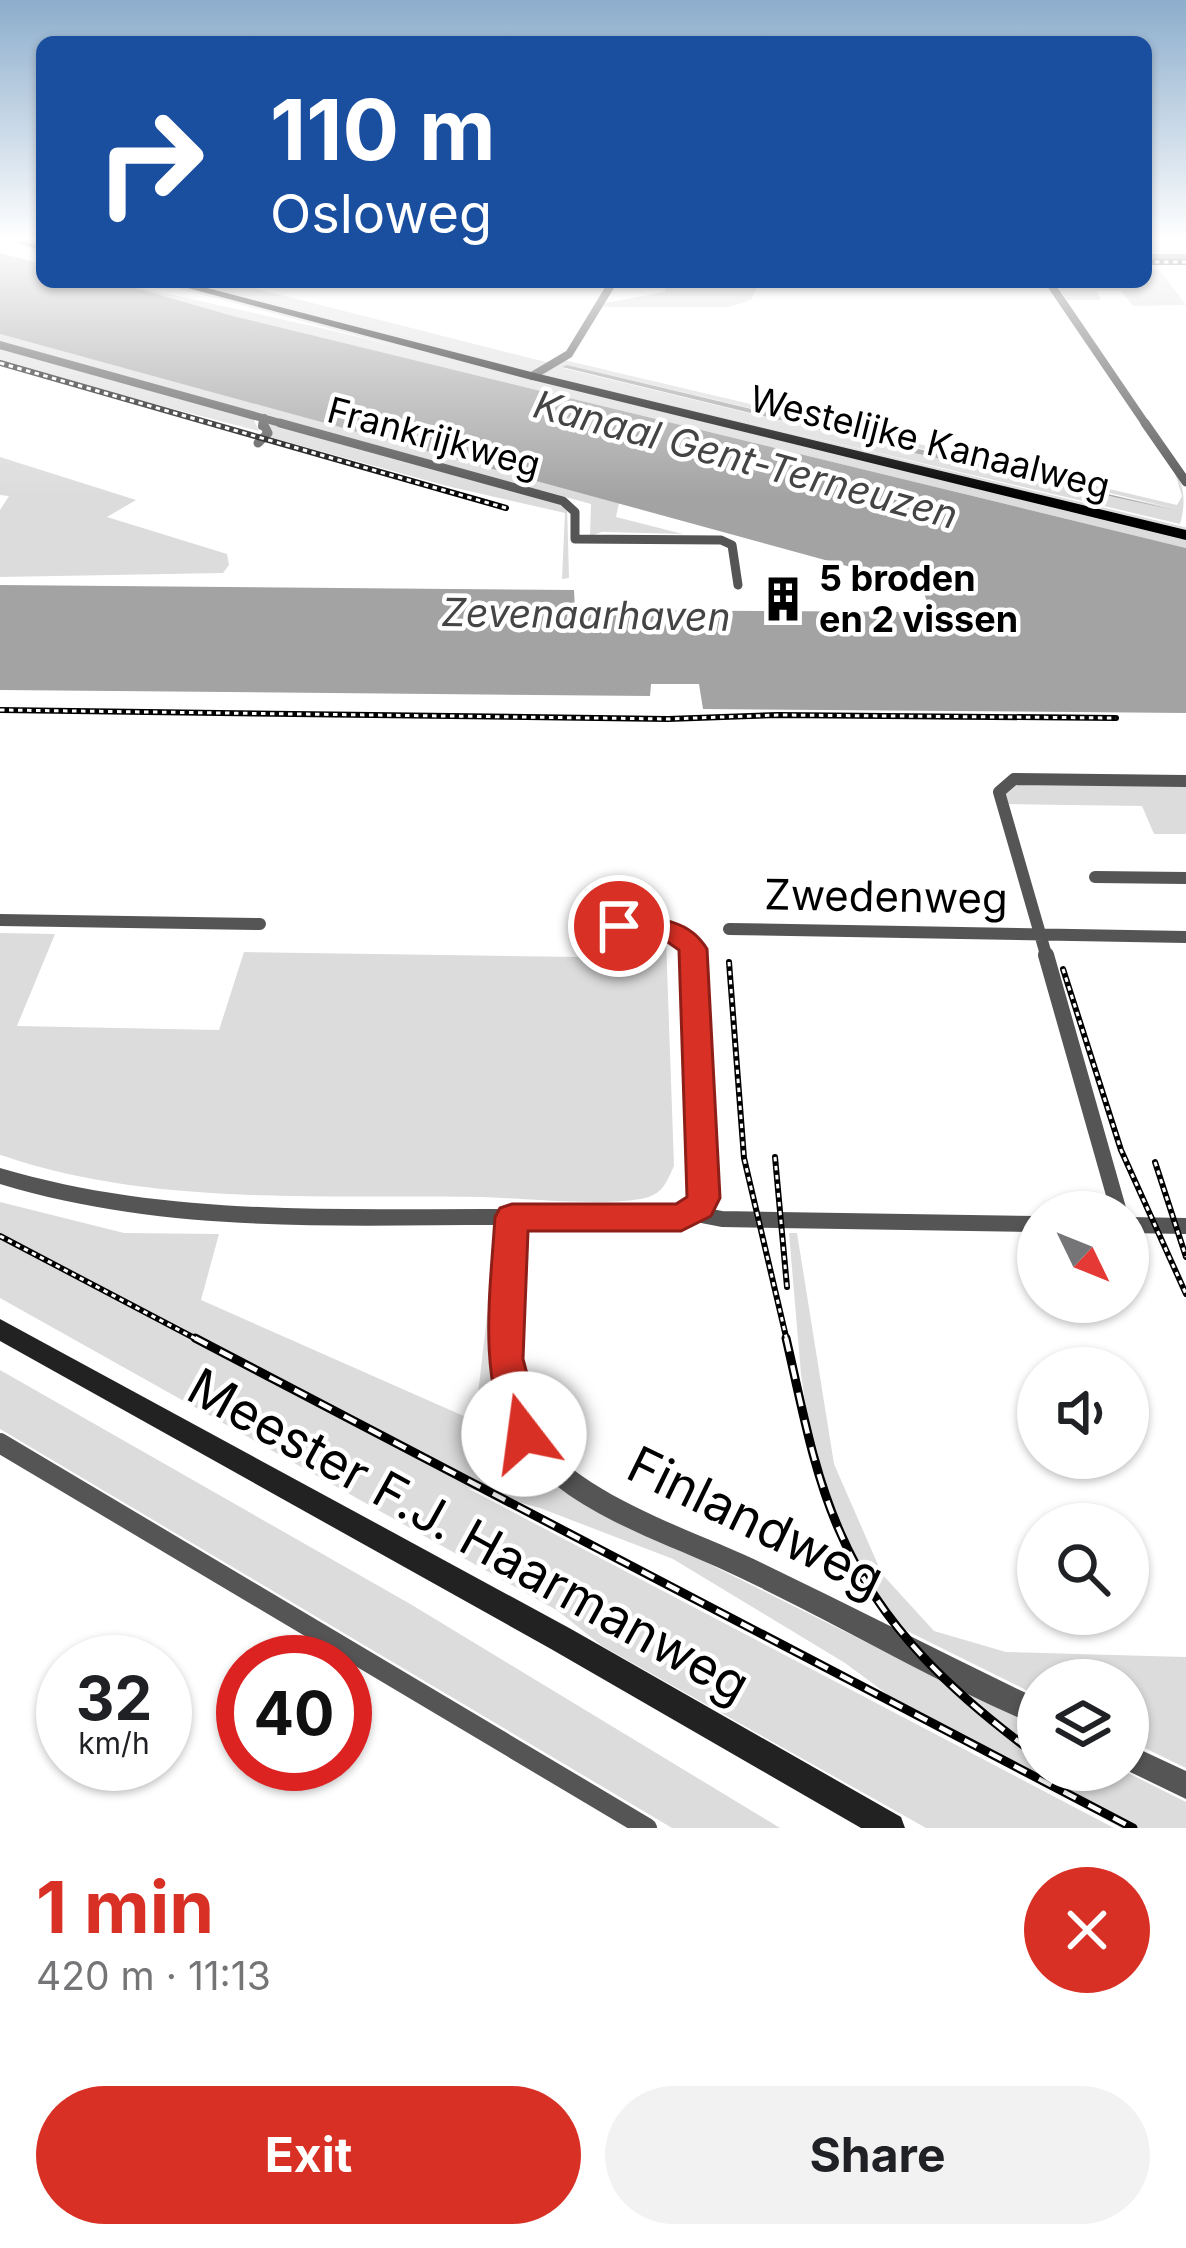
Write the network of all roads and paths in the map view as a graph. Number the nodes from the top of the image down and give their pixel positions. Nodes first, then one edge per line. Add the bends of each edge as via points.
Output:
1 (341, 326) edge
2 (586, 326) edge
3 (1079, 326) edge
4 (0, 345) edge
5 (532, 376) junction
6 (264, 418) junction
7 (259, 442) dead end
8 (1186, 482) edge
9 (1183, 530) edge
10 (738, 585) dead end
11 (1186, 781) edge
12 (1095, 877) dead end
13 (1186, 878) edge
14 (0, 920) edge
15 (260, 924) dead end
16 (586, 927) dead end
17 (729, 929) dead end
18 (1040, 935) junction
19 (1186, 937) edge
20 (0, 1176) edge
21 (1113, 1191) edge
22 (691, 1213) junction
23 (512, 1217) junction
24 (1017, 1224) edge
25 (1149, 1225) edge
26 (1186, 1226) edge
27 (0, 1329) edge
28 (0, 1443) edge
29 (1017, 1702) edge
30 (1149, 1767) edge
31 (1186, 1785) edge
32 (647, 1828) edge
33 (890, 1828) edge

1 - 5 main road, Westelijke Kanaalweg
2 - 5 street via 569,354
3 - 8 street
4 - 6 street, Frankrijkweg
5 - 9 main road, Westelijke Kanaalweg
6 - 7 street, Frankrijkweg via 268,433
6 - 10 street, Frankrijkweg via 563,500 575,512 575,539 732,544
11 - 18 street via 1003,785
12 - 13 street
14 - 15 street
16 - 22 street via 665,929 693,949 704,1189
17 - 18 street, Zwedenweg
18 - 19 street, Zwedenweg
18 - 21 street, Zwedenweg
20 - 23 street via 160,1208
22 - 23 street
22 - 24 street
23 - 29 street, Finlandweg via 504,1359 524,1434 556,1467 598,1500
25 - 26 street
27 - 33 main road, Meester F.J. Haarmanweg
28 - 32 street
30 - 31 street

